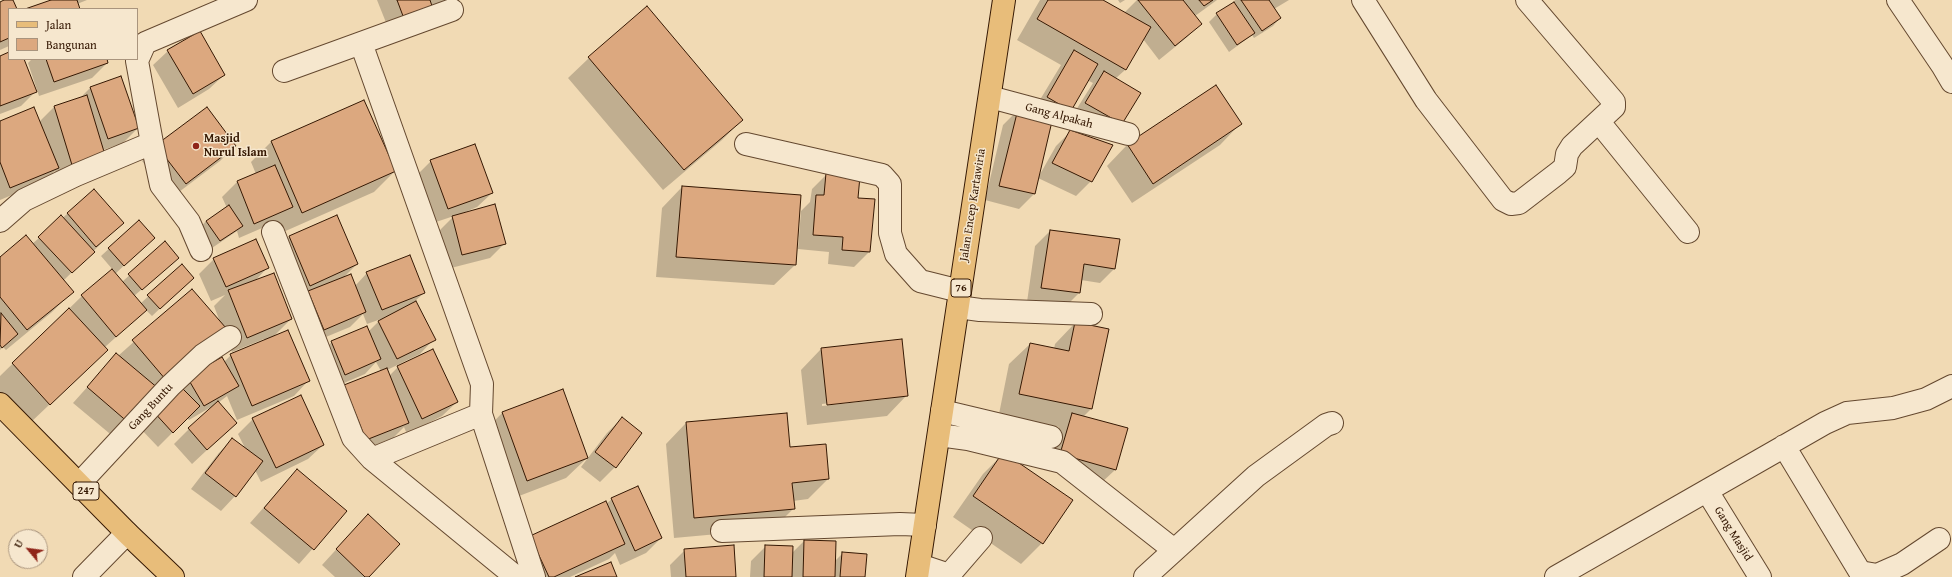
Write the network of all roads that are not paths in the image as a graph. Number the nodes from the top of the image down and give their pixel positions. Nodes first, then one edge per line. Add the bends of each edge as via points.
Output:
1 (246, 0) edge
2 (1004, 0) edge
3 (1363, 0) edge
4 (1527, 0) edge
5 (1898, 0) edge
6 (452, 10) dead end
7 (361, 43) junction
8 (138, 59) edge
9 (137, 60) edge
10 (284, 71) dead end
11 (1952, 82) edge
12 (990, 97) junction
13 (1599, 122) junction
14 (1128, 134) dead end
15 (152, 143) junction
16 (746, 144) dead end
17 (0, 221) edge
18 (273, 232) dead end
19 (1688, 232) dead end
20 (201, 250) dead end
21 (959, 299) junction
22 (1091, 314) dead end
23 (230, 337) dead end
24 (1952, 386) edge
25 (0, 404) edge
26 (942, 410) junction
27 (481, 414) junction
28 (1332, 424) dead end
29 (939, 435) junction
30 (1051, 437) dead end
31 (1784, 446) junction
32 (372, 459) junction
33 (79, 484) junction
34 (1706, 491) junction
35 (925, 525) junction
36 (722, 531) dead end
37 (127, 533) junction
38 (981, 538) dead end
39 (1939, 539) dead end
40 (1174, 550) junction
41 (918, 571) edge
42 (84, 577) edge
43 (173, 577) edge
44 (516, 577) edge
45 (534, 577) edge
46 (1145, 577) edge
47 (1556, 577) edge
48 (1760, 577) edge

1 - 8 street via 145,44
2 - 12 main road, Jalan Encep Kartawiria / 76
3 - 13 street via 1426,100 1503,200 1511,204 1519,203 1558,173 1565,166 1567,154 1572,146
4 - 13 street via 1614,102 1611,112
5 - 11 street
6 - 7 street
7 - 10 street
7 - 27 street via 482,384
9 - 15 street
12 - 14 street, Gang Alpakah
12 - 21 main road, Jalan Encep Kartawiria / 76
13 - 19 street
15 - 17 street via 76,174 24,200
15 - 20 street via 161,185 189,222
16 - 21 street via 882,175 890,184 890,233 896,254 920,281
18 - 32 street via 353,438
21 - 22 street via 980,310
21 - 26 main road, Jalan Encep Kartawiria / 76
23 - 33 street, Gang Buntu via 203,355 170,386
24 - 31 street via 1926,399 1893,408 1847,413
25 - 33 main road, 247
26 - 29 main road, Jalan Encep Kartawiria / 76
26 - 30 street
27 - 32 street
27 - 45 street
28 - 40 street via 1326,425 1256,476
29 - 35 main road, Jalan Encep Kartawiria / 76
29 - 40 street via 968,439 1062,462
31 - 34 street
31 - 39 street via 1860,572 1877,575 1902,564
32 - 44 street
33 - 37 main road, 247
34 - 47 street
34 - 48 street, Gang Masjid
35 - 36 street
35 - 41 main road, Jalan Encep Kartawiria / 76
37 - 42 street
37 - 43 main road, 247
38 - 41 street via 949,575
40 - 46 street

